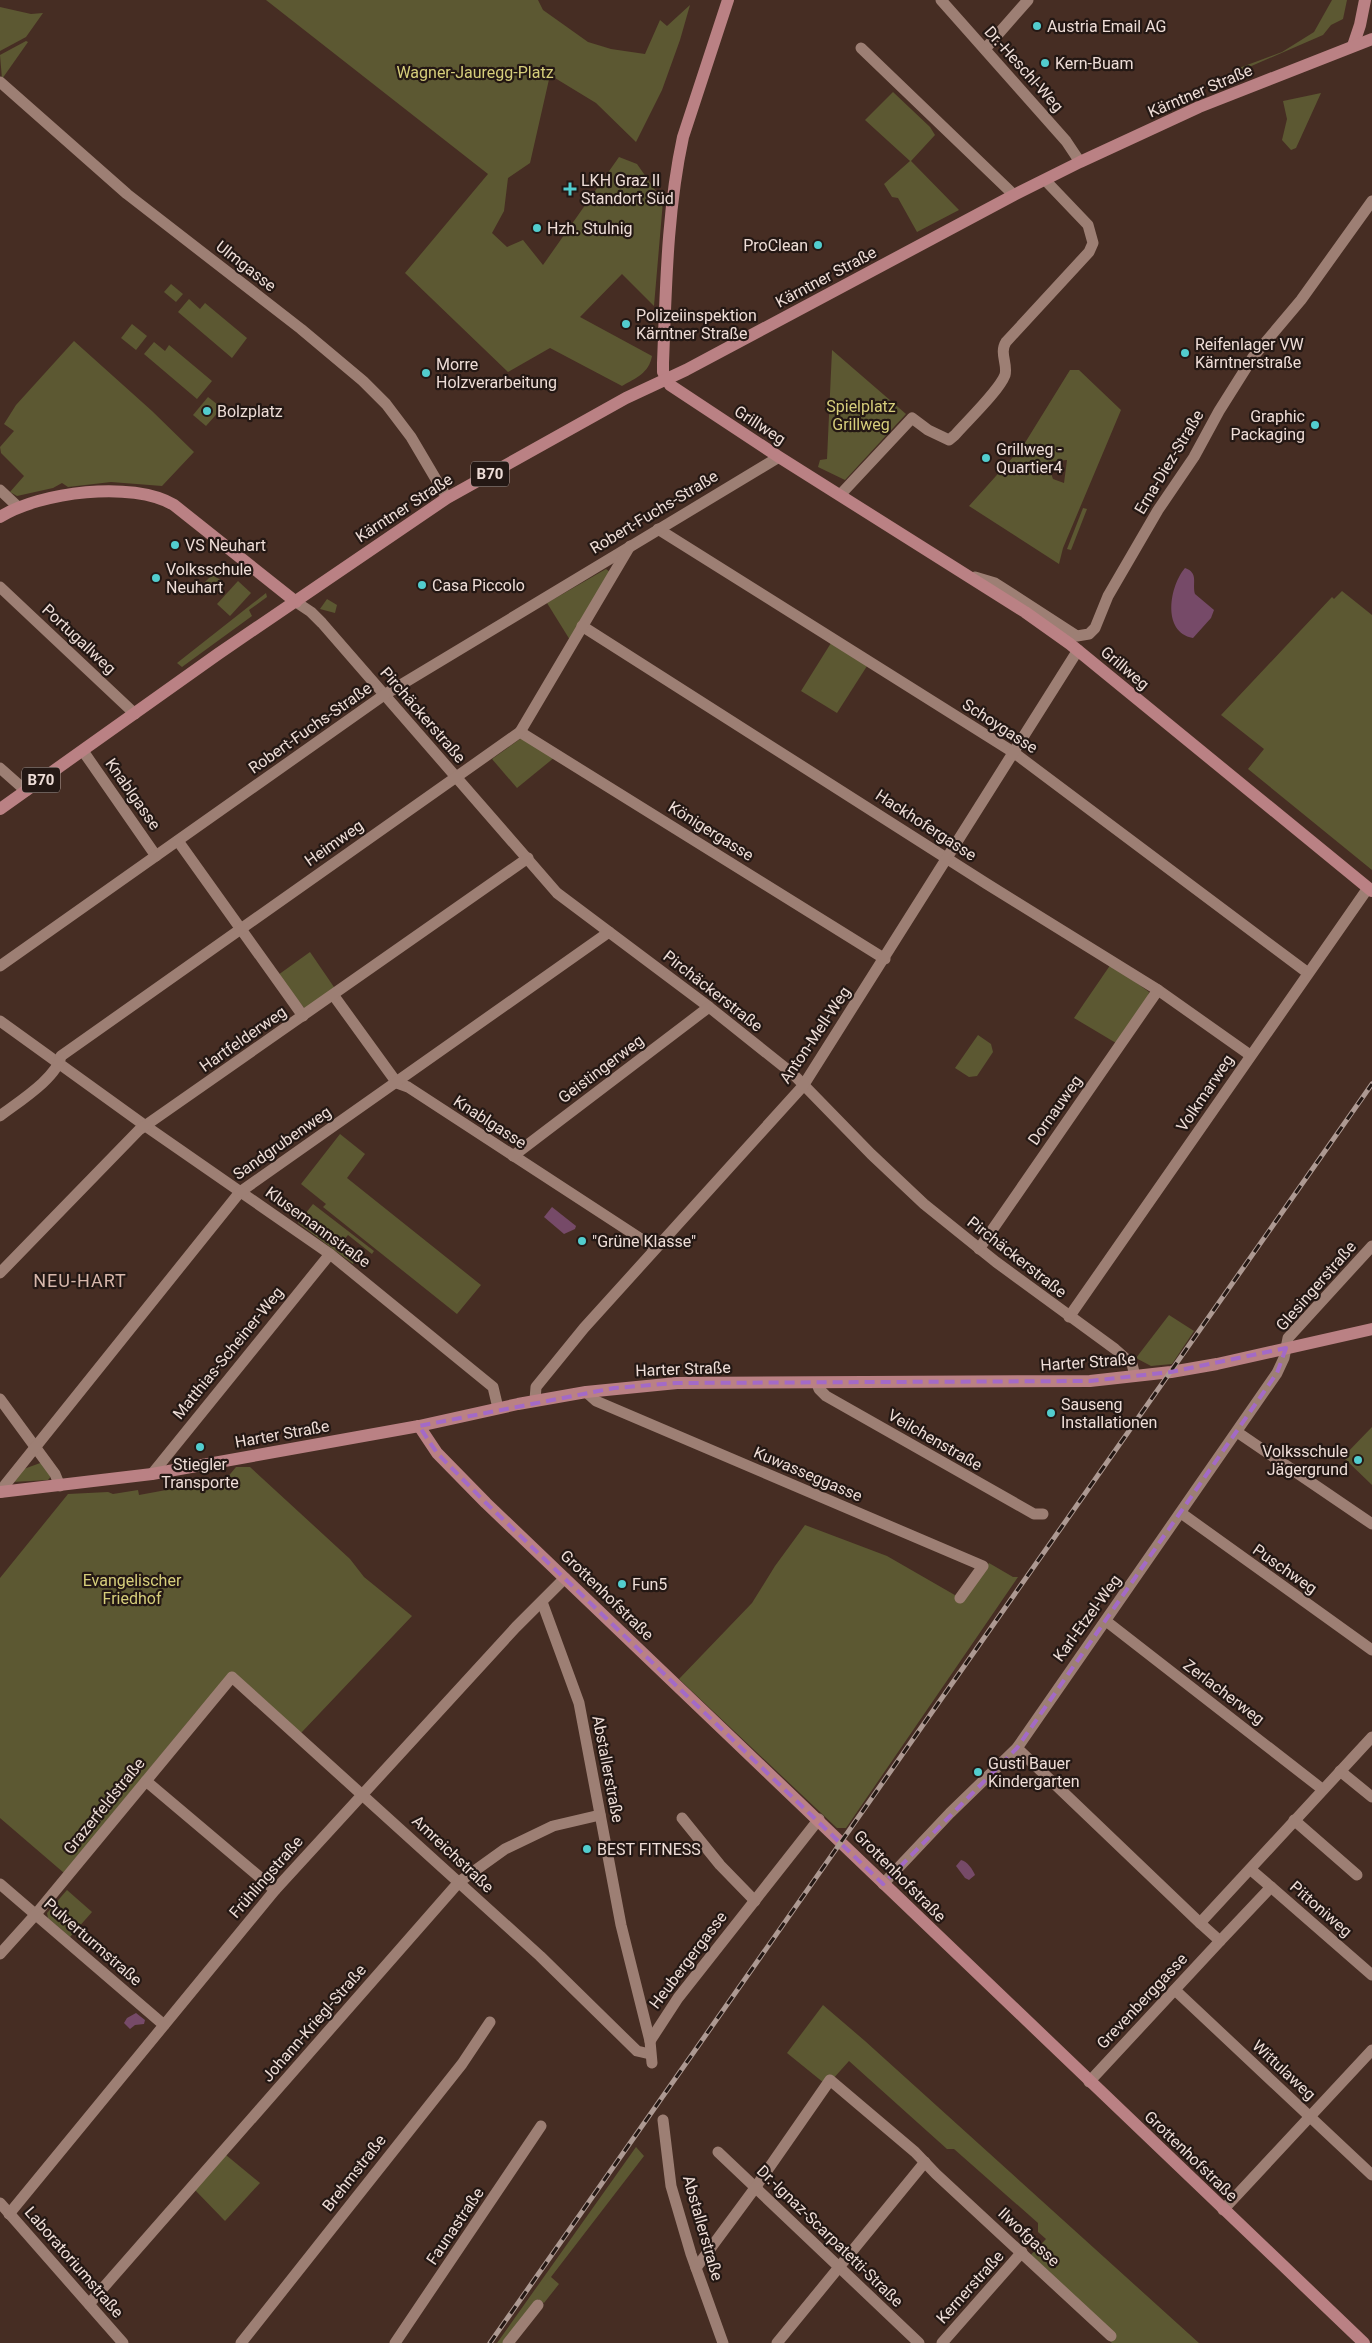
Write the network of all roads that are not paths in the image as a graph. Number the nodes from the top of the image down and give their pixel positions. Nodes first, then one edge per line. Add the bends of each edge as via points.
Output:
1 (728, 0) edge
2 (941, 0) edge
3 (1028, 0) edge
4 (1365, 0) edge
5 (1372, 39) edge
6 (1352, 46) junction
7 (861, 48) dead end
8 (985, 49) junction
9 (0, 82) edge
10 (1080, 162) junction
11 (1045, 180) junction
12 (1014, 195) junction
13 (1372, 201) edge
14 (667, 378) junction
15 (779, 456) junction
16 (0, 490) edge
17 (840, 496) junction
18 (447, 498) junction
19 (17, 506) junction
20 (0, 516) edge
21 (658, 529) junction
22 (631, 545) junction
23 (967, 574) junction
24 (0, 587) edge
25 (296, 602) junction
26 (582, 626) junction
27 (1078, 650) junction
28 (384, 695) junction
29 (135, 714) junction
30 (520, 732) junction
31 (83, 751) junction
32 (1013, 752) junction
33 (0, 768) edge
34 (457, 778) junction
35 (26, 791) junction
36 (0, 809) edge
37 (178, 841) junction
38 (156, 856) junction
39 (948, 857) junction
40 (528, 858) junction
41 (1370, 889) edge
42 (240, 928) junction
43 (609, 932) junction
44 (884, 959) junction
45 (0, 966) edge
46 (1308, 973) junction
47 (1158, 990) junction
48 (334, 996) junction
49 (709, 1007) junction
50 (303, 1016) junction
51 (0, 1021) edge
52 (1250, 1055) junction
53 (59, 1065) junction
54 (396, 1083) junction
55 (803, 1086) junction
56 (0, 1116) edge
57 (147, 1127) junction
58 (513, 1156) junction
59 (240, 1192) junction
60 (1372, 1246) edge
61 (655, 1248) junction
62 (979, 1249) junction
63 (330, 1254) junction
64 (0, 1273) edge
65 (1069, 1317) junction
66 (1372, 1329) edge
67 (1286, 1348) junction
68 (1135, 1376) junction
69 (818, 1384) junction
70 (586, 1392) junction
71 (0, 1400) edge
72 (535, 1400) junction
73 (498, 1408) junction
74 (419, 1426) junction
75 (1237, 1432) junction
76 (35, 1448) junction
77 (152, 1474) junction
78 (60, 1486) junction
79 (1, 1492) edge
80 (1043, 1514) dead end
81 (1181, 1514) junction
82 (1372, 1524) edge
83 (565, 1578) junction
84 (960, 1598) dead end
85 (542, 1602) junction
86 (1106, 1621) junction
87 (1372, 1650) edge
88 (232, 1677) joint
89 (1372, 1737) edge
90 (1017, 1748) junction
91 (1340, 1771) junction
92 (146, 1781) junction
93 (1322, 1788) junction
94 (362, 1794) junction
95 (1372, 1797) edge
96 (600, 1815) junction
97 (682, 1818) dead end
98 (819, 1819) junction
99 (1294, 1820) junction
100 (1250, 1869) junction
101 (1357, 1875) dead end
102 (459, 1882) junction
103 (0, 1884) edge
104 (882, 1884) junction
105 (1271, 1887) junction
106 (275, 1890) junction
107 (755, 1901) junction
108 (36, 1914) junction
109 (1200, 1922) junction
110 (1220, 1941) junction
111 (0, 1954) edge
112 (1372, 1975) edge
113 (1174, 1990) junction
114 (490, 2022) dead end
115 (164, 2025) junction
116 (650, 2041) junction
117 (1372, 2050) edge
118 (651, 2059) joint
119 (1089, 2082) junction
120 (1310, 2117) junction
121 (663, 2120) dead end
122 (541, 2126) dead end
123 (718, 2152) dead end
124 (925, 2162) junction
125 (1371, 2170) edge
126 (755, 2188) junction
127 (0, 2203) edge
128 (1223, 2210) junction
129 (9, 2214) junction
130 (1022, 2252) junction
131 (696, 2268) junction
132 (839, 2268) junction
133 (89, 2304) junction
134 (538, 2305) dead end
135 (1111, 2336) dead end
136 (123, 2343) edge
137 (241, 2343) edge
138 (395, 2343) edge
139 (508, 2343) edge
140 (723, 2343) edge
141 (777, 2343) edge
142 (919, 2343) edge
143 (942, 2343) edge
144 (1364, 2343) edge

1 - 14 main road via 682,137 678,160 668,228 663,363
2 - 8 street, Dr.-Heschl-Weg
3 - 8 street
4 - 6 main road
5 - 6 main road, Kärntner Straße / B70
6 - 10 main road, Kärntner Straße / B70 via 1199,107
7 - 12 street
8 - 10 street, Dr.-Heschl-Weg via 1066,141
9 - 18 street, Ulmgasse via 127,194 363,381 411,437
10 - 11 main road, Kärntner Straße / B70
11 - 12 main road, Kärntner Straße / B70
11 - 17 street via 1091,230 1093,243 1088,252 1006,342 1002,351 1005,374 949,440 912,418
12 - 14 main road, Kärntner Straße / B70
13 - 23 street, Erna-Diez-Straße via 1301,300 1253,357 1158,510 1089,634 1077,636 995,583
14 - 15 main road, Grillweg via 670,385
14 - 18 main road, Kärntner Straße / B70
15 - 17 main road, Grillweg
15 - 21 street, Robert-Fuchs-Straße
16 - 19 street
17 - 23 main road, Grillweg
18 - 25 main road, Kärntner Straße / B70
19 - 20 main road
19 - 25 main road via 101,492 156,496 174,505
21 - 22 street, Robert-Fuchs-Straße
21 - 32 street, Schoygasse
22 - 26 street, Heimweg
22 - 28 street, Robert-Fuchs-Straße
23 - 27 main road, Grillweg
24 - 29 street, Portugallweg
25 - 28 street, Pirchäckerstraße via 322,623
25 - 29 main road, Kärntner Straße / B70
26 - 30 street, Heimweg
26 - 39 street, Hackhofergasse
27 - 32 street, Anton-Mell-Weg
27 - 41 main road, Grillweg
28 - 34 street, Pirchäckerstraße
28 - 37 street, Robert-Fuchs-Straße
29 - 31 main road, Kärntner Straße / B70
30 - 34 street, Heimweg
30 - 44 street, Königergasse
31 - 35 main road, Kärntner Straße / B70
31 - 38 street, Knablgasse
32 - 39 street, Anton-Mell-Weg
32 - 46 street, Schoygasse
33 - 35 street
34 - 40 street, Pirchäckerstraße
34 - 42 street, Heimweg
35 - 36 main road, Kärntner Straße / B70
37 - 38 street, Robert-Fuchs-Straße
37 - 42 street, Knablgasse
38 - 45 street, Robert-Fuchs-Straße
39 - 44 street, Anton-Mell-Weg
39 - 47 street, Hackhofergasse
40 - 43 street, Pirchäckerstraße via 557,893
40 - 48 street, Hartfelderweg
41 - 46 street, Volkmarweg
42 - 50 street, Knablgasse
42 - 53 street, Heimweg via 60,1056
43 - 49 street, Pirchäckerstraße
43 - 54 street, Sandgrubenweg
44 - 55 street, Anton-Mell-Weg
46 - 52 street, Volkmarweg
47 - 52 street, Hackhofergasse
47 - 62 street, Dornauweg
48 - 50 street, Hartfelderweg
48 - 54 street, Knablgasse
49 - 55 street, Pirchäckerstraße via 793,1074
49 - 58 street, Geistingerweg
50 - 57 street, Hartfelderweg
51 - 53 street, Klusemannstraße
52 - 65 street, Volkmarweg
53 - 56 street, Heimweg
53 - 57 street, Klusemannstraße
54 - 58 street, Knablgasse via 408,1087
54 - 59 street, Sandgrubenweg
55 - 61 street, Anton-Mell-Weg
55 - 62 street, Pirchäckerstraße via 894,1176
57 - 59 street, Klusemannstraße
57 - 64 street, Hartfelderweg via 139,1130
58 - 61 street, Knablgasse
59 - 63 street, Klusemannstraße
59 - 76 street, Sandgrubenweg
60 - 67 street, Glesingerstraße via 1288,1338
61 - 72 street, Anton-Mell-Weg via 536,1387
62 - 65 street, Pirchäckerstraße
63 - 73 street, Klusemannstraße via 493,1387
63 - 77 street, Matthias-Scheiner-Weg
65 - 68 street, Pirchäckerstraße via 1129,1361 1134,1366
66 - 67 main road, Harter Straße
67 - 68 main road, Harter Straße via 1216,1364
67 - 75 street, Karl-Etzel-Weg via 1277,1373
68 - 69 main road, Harter Straße via 1034,1382
69 - 70 main road, Harter Straße via 677,1383
69 - 80 street, Veilchenstraße via 818,1389 834,1401 1034,1514
70 - 72 main road, Harter Straße
70 - 84 street, Kuwasseggasse via 596,1401 983,1566
71 - 76 street
72 - 73 main road, Harter Straße
73 - 74 main road, Harter Straße
74 - 77 main road, Harter Straße
74 - 83 main road, Grottenhofstraße via 437,1453
75 - 81 street, Karl-Etzel-Weg
75 - 82 street
76 - 78 street
76 - 79 street, Sandgrubenweg
77 - 78 main road, Harter Straße
78 - 79 main road, Harter Straße
81 - 86 street, Karl-Etzel-Weg
81 - 87 street, Puschweg
83 - 85 street, Frühlingstraße
83 - 98 main road, Grottenhofstraße
85 - 94 street, Frühlingstraße
85 - 96 street, Abstallerstraße via 579,1703
86 - 90 street, Karl-Etzel-Weg
86 - 93 street, Zerlacherweg
88 - 92 street, Grazerfeldstraße
88 - 94 street, Amreichstraße
89 - 91 street
90 - 104 street, Karl-Etzel-Weg
90 - 109 street
91 - 93 street
91 - 95 street
92 - 106 street
92 - 108 street, Grazerfeldstraße
93 - 99 street
94 - 102 street, Amreichstraße
94 - 106 street, Frühlingstraße
96 - 102 street, Johann-Kriegl-Straße via 552,1826 505,1848
96 - 116 street, Abstallerstraße via 621,1925
97 - 107 street via 720,1865
98 - 104 main road, Grottenhofstraße
98 - 107 street, Heubergergasse
99 - 100 street
99 - 101 street
100 - 105 street
100 - 109 street
102 - 118 street, Amreichstraße via 637,2051
102 - 133 street, Johann-Kriegl-Straße
103 - 108 street, Pulverturmstraße
104 - 119 main road, Grottenhofstraße
105 - 110 street, Grevenberggasse
105 - 112 street, Pittoniweg
106 - 115 street, Frühlingstraße
107 - 116 street, Heubergergasse via 678,1998
108 - 111 street, Grazerfeldstraße
108 - 115 street, Pulverturmstraße
109 - 110 street
110 - 113 street, Grevenberggasse
113 - 119 street, Grevenberggasse
113 - 120 street, Wittulaweg
114 - 137 street, Brehmstraße via 468,2056
115 - 129 street, Frühlingstraße
116 - 118 street, Abstallerstraße
117 - 120 street
119 - 128 main road, Grottenhofstraße
120 - 125 street, Wittulaweg
120 - 128 street
121 - 131 street, Abstallerstraße via 671,2186
122 - 138 street, Faunastraße
123 - 126 street, Dr.-Ignaz-Scarpatetti-Straße
124 - 126 street, Ilwofgasse via 830,2080
124 - 130 street, Ilwofgasse
124 - 132 street
126 - 131 street
126 - 132 street, Dr.-Ignaz-Scarpatetti-Straße
127 - 129 street, Laboratoriumstraße
128 - 144 main road, Grottenhofstraße
129 - 133 street, Laboratoriumstraße
130 - 135 street, Ilwofgasse
130 - 143 street, Kernerstraße
131 - 140 street, Abstallerstraße
132 - 141 street
132 - 142 street, Dr.-Ignaz-Scarpatetti-Straße
133 - 136 street, Laboratoriumstraße
134 - 139 street

